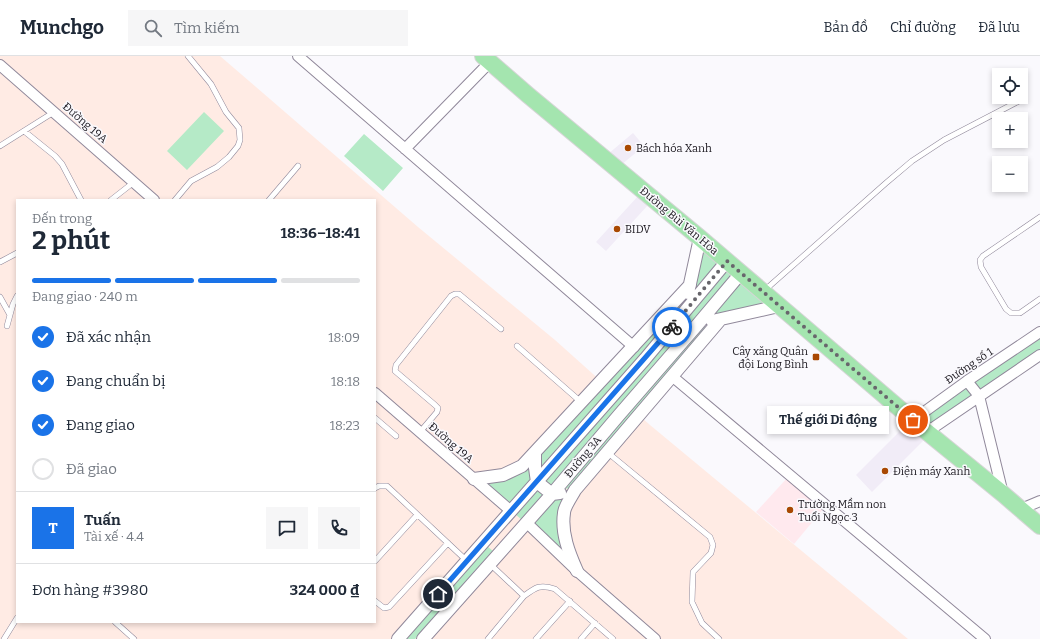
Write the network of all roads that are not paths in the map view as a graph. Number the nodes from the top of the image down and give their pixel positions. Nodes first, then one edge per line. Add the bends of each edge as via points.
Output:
1 (188, 56) edge
2 (298, 56) edge
3 (487, 59) edge
4 (0, 65) edge
5 (1013, 104) edge
6 (54, 112) junction
7 (24, 131) junction
8 (0, 146) edge
9 (405, 149) junction
10 (298, 166) dead end
11 (134, 182) junction
12 (80, 199) edge
13 (112, 199) edge
14 (153, 199) edge
15 (177, 199) edge
16 (270, 199) edge
17 (1040, 217) edge
18 (700, 238) junction
19 (16, 254) edge
20 (727, 261) junction
21 (0, 262) edge
22 (741, 273) junction
23 (690, 285) junction
24 (763, 292) junction
25 (0, 297) edge
26 (16, 298) edge
27 (1040, 299) edge
28 (779, 306) junction
29 (684, 313) junction
30 (10, 315) junction
31 (720, 320) junction
32 (698, 324) junction
33 (7, 326) dead end
34 (501, 329) dead end
35 (1040, 332) edge
36 (517, 346) dead end
37 (634, 347) junction
38 (1040, 355) edge
39 (673, 377) junction
40 (967, 381) junction
41 (376, 394) edge
42 (979, 396) junction
43 (581, 402) junction
44 (376, 419) edge
45 (913, 420) junction
46 (420, 432) junction
47 (927, 432) junction
48 (396, 436) dead end
49 (607, 452) junction
50 (535, 453) junction
51 (474, 479) junction
52 (537, 482) junction
53 (376, 488) edge
54 (575, 490) junction
55 (552, 494) junction
56 (1003, 494) junction
57 (1040, 500) edge
58 (1021, 509) junction
59 (511, 511) junction
60 (417, 514) junction
61 (527, 523) junction
62 (1040, 526) edge
63 (448, 543) junction
64 (376, 560) edge
65 (467, 561) junction
66 (489, 564) junction
67 (577, 571) junction
68 (524, 596) junction
69 (570, 601) junction
70 (376, 602) edge
71 (16, 620) edge
72 (595, 622) junction
73 (117, 623) edge
74 (4, 639) edge
75 (134, 639) edge
76 (398, 639) edge
77 (423, 639) edge
78 (488, 639) edge
79 (536, 639) edge
80 (581, 639) edge
81 (614, 639) edge
82 (655, 639) edge
83 (719, 639) edge
84 (985, 639) edge

1 - 15 lane via 211,84 226,112 239,128 240,140 229,157 217,167 191,181
2 - 9 street
3 - 9 street
3 - 18 main road, Đường Bùi Văn Hòa
4 - 6 street, Đường 19A
5 - 24 lane via 944,140 912,161
6 - 7 lane
6 - 11 street, Đường 19A
7 - 8 lane
7 - 12 lane via 62,164
9 - 37 street
10 - 16 lane
11 - 13 lane
11 - 14 street, Đường 19A
17 - 27 lane via 982,256 980,260 981,268 1011,313 1020,312
18 - 20 main road, Đường Bùi Văn Hòa
18 - 23 street
19 - 21 lane
20 - 22 main road, Đường Bùi Văn Hòa
20 - 29 street, Đường 3A
22 - 24 main road, Đường Bùi Văn Hòa
22 - 32 street, Đường 3A
23 - 29 street
23 - 37 street
24 - 28 main road, Đường Bùi Văn Hòa
25 - 30 lane
26 - 30 lane
28 - 31 street
28 - 45 main road, Đường Bùi Văn Hòa
29 - 52 street, Đường 3A
30 - 33 lane
31 - 32 street
31 - 39 street, Đường 3A
32 - 55 street, Đường 3A
34 - 46 lane via 459,294 455,294 396,364 395,371 438,408
35 - 40 street, Đường số 1
36 - 43 lane
37 - 43 street
38 - 42 street
39 - 49 street, Đường 3A
39 - 84 street
40 - 42 street
40 - 45 street, Đường số 1
41 - 46 street, Đường 19A
42 - 47 street
42 - 56 street
43 - 50 street
44 - 48 lane
45 - 47 main road, Đường Bùi Văn Hòa
46 - 51 street, Đường 19A
47 - 56 main road, Đường Bùi Văn Hòa
49 - 54 street, Đường 3A
49 - 83 lane via 710,537 713,545 711,553 693,572 692,602 702,623
50 - 51 street via 522,466 503,475
50 - 52 street
51 - 59 street, Đường 19A
52 - 55 street
52 - 59 street, Đường 3A
53 - 60 lane via 387,486
54 - 55 street
54 - 67 street, Đường 3A via 564,512 564,529 568,551
55 - 61 street, Đường 3A
56 - 58 main road, Đường Bùi Văn Hòa
57 - 58 street
58 - 62 main road, Đường Bùi Văn Hòa
59 - 61 street
59 - 65 street, Đường 3A
60 - 63 lane
60 - 64 lane
61 - 66 street, Đường 3A
61 - 67 street
63 - 65 lane
63 - 70 lane via 389,606 384,608
65 - 76 street, Đường 3A
66 - 68 lane
66 - 77 street, Đường 3A
67 - 82 street
68 - 69 lane via 536,587 547,586
68 - 78 lane
69 - 72 lane
69 - 79 lane
71 - 74 lane
72 - 80 lane
72 - 81 lane
73 - 75 lane

